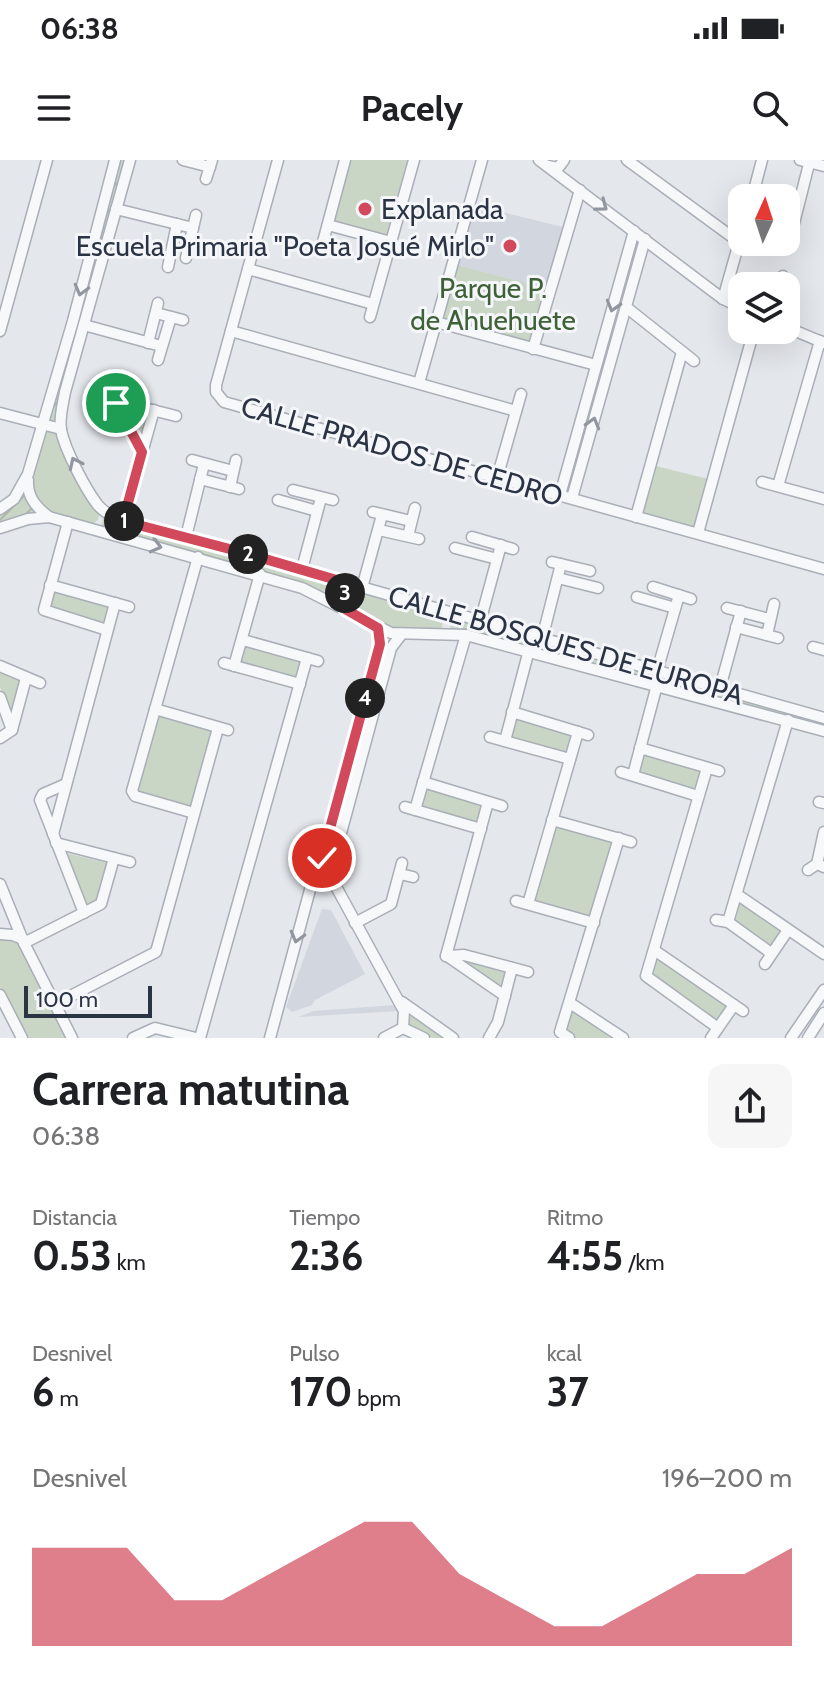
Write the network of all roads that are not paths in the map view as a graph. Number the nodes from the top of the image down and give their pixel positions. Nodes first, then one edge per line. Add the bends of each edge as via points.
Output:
1 (47, 160) edge
2 (115, 160) edge
3 (130, 160) edge
4 (183, 160) edge
5 (278, 160) edge
6 (345, 160) edge
7 (414, 160) edge
8 (482, 160) edge
9 (564, 160) edge
10 (627, 160) edge
11 (762, 160) edge
12 (806, 161) edge
13 (196, 162) edge
14 (543, 163) edge
15 (211, 164) edge
16 (824, 166) edge
17 (206, 179) dead end
18 (756, 184) edge
19 (580, 190) junction
20 (800, 191) edge
21 (116, 209) junction
22 (196, 215) dead end
23 (177, 224) junction
24 (328, 225) junction
25 (193, 228) junction
26 (728, 228) edge
27 (634, 231) junction
28 (645, 239) junction
29 (323, 242) dead end
30 (391, 242) junction
31 (735, 256) edge
32 (186, 258) junction
33 (200, 261) dead end
34 (248, 269) junction
35 (723, 299) junction
36 (728, 301) edge
37 (373, 304) junction
38 (626, 307) junction
39 (171, 317) junction
40 (370, 317) dead end
41 (183, 320) dead end
42 (436, 322) junction
43 (84, 325) junction
44 (0, 331) edge
45 (231, 331) junction
46 (800, 333) edge
47 (822, 342) edge
48 (148, 343) junction
49 (750, 344) edge
50 (161, 346) junction
51 (533, 349) junction
52 (682, 352) junction
53 (158, 360) dead end
54 (694, 361) dead end
55 (596, 365) junction
56 (419, 383) junction
57 (521, 394) dead end
58 (154, 410) junction
59 (516, 411) junction
60 (0, 413) edge
61 (176, 416) dead end
62 (41, 424) junction
63 (61, 429) junction
64 (142, 452) junction
65 (192, 460) dead end
66 (204, 464) junction
67 (28, 474) junction
68 (296, 476) dead end
69 (497, 478) junction
70 (200, 479) junction
71 (762, 482) dead end
72 (778, 486) junction
73 (293, 490) junction
74 (560, 495) junction
75 (321, 498) junction
76 (572, 498) junction
77 (824, 499) edge
78 (333, 500) dead end
79 (97, 504) junction
80 (415, 508) dead end
81 (0, 509) edge
82 (317, 511) junction
83 (49, 517) junction
84 (636, 517) junction
85 (123, 521) junction
86 (411, 521) junction
87 (68, 522) junction
88 (477, 523) dead end
89 (0, 528) edge
90 (87, 528) junction
91 (379, 530) junction
92 (698, 533) junction
93 (186, 537) junction
94 (472, 537) junction
95 (501, 545) junction
96 (455, 548) dead end
97 (513, 549) dead end
98 (467, 552) junction
99 (198, 557) junction
100 (594, 558) dead end
101 (497, 559) junction
102 (302, 569) junction
103 (824, 569) edge
104 (590, 571) junction
105 (260, 574) junction
106 (655, 574) dead end
107 (558, 578) junction
108 (50, 585) junction
109 (360, 587) junction
110 (653, 587) junction
111 (679, 595) junction
112 (637, 597) dead end
113 (691, 599) dead end
114 (648, 601) junction
115 (115, 603) junction
116 (774, 604) dead end
117 (129, 607) dead end
118 (675, 608) junction
119 (727, 608) dead end
120 (345, 609) junction
121 (435, 609) junction
122 (741, 611) junction
123 (769, 619) junction
124 (480, 622) junction
125 (736, 627) junction
126 (378, 628) junction
127 (107, 630) junction
128 (401, 635) junction
129 (466, 635) junction
130 (434, 636) junction
131 (542, 639) junction
132 (243, 640) junction
133 (529, 650) junction
134 (0, 666) edge
135 (657, 671) junction
136 (26, 678) junction
137 (40, 683) dead end
138 (300, 684) junction
139 (657, 685) junction
140 (720, 688) junction
141 (0, 697) edge
142 (155, 709) junction
143 (512, 712) junction
144 (824, 718) edge
145 (788, 720) junction
146 (12, 730) junction
147 (824, 731) edge
148 (490, 737) dead end
149 (0, 738) edge
150 (505, 741) junction
151 (640, 748) junction
152 (570, 759) junction
153 (707, 768) junction
154 (719, 771) dead end
155 (423, 782) junction
156 (66, 784) junction
157 (698, 796) junction
158 (488, 802) junction
159 (502, 806) dead end
160 (194, 813) junction
161 (552, 820) junction
162 (481, 829) junction
163 (824, 832) edge
164 (619, 838) junction
165 (54, 839) junction
166 (631, 842) dead end
167 (114, 858) junction
168 (130, 862) dead end
169 (816, 867) edge
170 (413, 877) dead end
171 (0, 884) edge
172 (738, 895) junction
173 (4, 896) junction
174 (516, 901) dead end
175 (528, 904) junction
176 (0, 909) edge
177 (84, 913) junction
178 (716, 920) dead end
179 (728, 922) junction
180 (355, 923) junction
181 (594, 923) junction
182 (788, 930) junction
183 (0, 934) edge
184 (24, 941) junction
185 (654, 950) junction
186 (771, 953) junction
187 (824, 954) edge
188 (446, 956) junction
189 (765, 964) dead end
190 (512, 968) junction
191 (528, 972) dead end
192 (824, 990) edge
193 (0, 995) edge
194 (395, 995) junction
195 (505, 996) junction
196 (570, 1003) junction
197 (55, 1004) junction
198 (824, 1013) edge
199 (403, 1028) junction
200 (718, 1028) junction
201 (141, 1036) edge
202 (22, 1038) edge
203 (72, 1038) edge
204 (198, 1038) edge
205 (270, 1038) edge
206 (384, 1038) edge
207 (424, 1038) edge
208 (453, 1038) edge
209 (489, 1038) edge
210 (569, 1038) edge
211 (623, 1038) edge
212 (711, 1038) edge
213 (791, 1038) edge
214 (808, 1038) edge

1 - 44 street
2 -> 62 street
3 - 21 street
4 - 13 street
5 - 34 street, CALLE PRADOS DE CEDRO
6 - 24 street
7 - 30 street
8 - 42 street
9 - 14 street via 558,168
10 - 26 street
11 - 18 street
12 - 16 street
12 - 20 street
13 - 15 street
14 - 19 street
15 - 17 street
19 -> 27 street
19 - 51 street
21 - 23 street
21 - 43 street
22 - 25 street
23 - 25 street
23 - 32 street via 169,261
24 - 29 street
24 - 30 street
25 - 32 street
27 - 28 street
27 -> 55 street
28 - 35 street
28 - 38 street
30 - 37 street
31 - 35 street
32 - 33 street
34 - 37 street
34 - 45 street, CALLE PRADOS DE CEDRO
35 - 36 street
37 - 40 street
38 - 52 street
76 -> 38 street
39 - 41 street
39 - 48 street via 157,308
39 - 50 street
42 - 51 street
42 - 56 street
43 - 48 street
43 - 63 street via 65,392
45 - 56 street
45 - 69 street, CALLE PRADOS DE CEDRO via 216,385 224,402
46 - 47 street
47 - 72 street
48 - 50 street
49 - 92 street
50 - 53 street
51 - 55 street
52 - 54 street
52 - 84 street
55 - 74 street
56 - 59 street
57 - 59 street
58 - 61 street
58 - 64 street
58 - 64 street via 116,402
59 - 69 street
60 - 62 street
62 - 63 street
62 - 67 street
79 -> 63 street
64 - 85 street
65 - 66 street
66 - 70 street
66 - 70 street via 234,466 234,488
67 - 81 street via 14,499
67 - 83 street via 32,501
68 - 73 street
69 - 74 street, CALLE PRADOS DE CEDRO
70 - 93 street
71 - 72 street
72 - 77 street
73 - 75 street
73 - 82 street via 284,501
74 - 76 street, CALLE PRADOS DE CEDRO
75 - 78 street
75 - 82 street
76 - 84 street, CALLE PRADOS DE CEDRO
79 - 85 street, CALLE BOSQUES DE EUROPA
79 - 90 street via 102,519
80 - 86 street
82 - 102 street
83 - 87 street, CALLE BOSQUES DE EUROPA
83 - 89 street, CALLE BOSQUES DE EUROPA
84 - 92 street, CALLE PRADOS DE CEDRO
85 - 93 street, CALLE BOSQUES DE EUROPA
86 - 91 street via 377,513
86 - 91 street via 414,538
87 - 90 street, CALLE BOSQUES DE EUROPA
87 - 108 street
88 - 94 street
90 -> 99 street, CALLE BOSQUES DE EUROPA
91 - 109 street
92 - 103 street, CALLE PRADOS DE CEDRO
93 - 102 street, CALLE BOSQUES DE EUROPA
94 - 95 street
94 - 98 street
95 - 97 street
95 - 101 street
96 - 98 street
98 - 101 street
99 - 105 street, CALLE BOSQUES DE EUROPA
99 - 142 street
100 - 104 street
101 - 124 street
102 - 109 street, CALLE BOSQUES DE EUROPA
104 - 107 street via 556,563
104 - 107 street via 592,587
105 - 120 street, CALLE BOSQUES DE EUROPA
105 - 132 street
106 - 110 street
107 - 131 street
108 - 115 street
108 - 127 street via 45,612
109 - 120 street via 346,591
109 - 121 street, CALLE BOSQUES DE EUROPA
110 - 111 street
110 - 114 street
111 - 113 street
111 - 118 street
112 - 114 street
114 - 118 street
115 - 117 street
115 - 127 street
116 - 123 street
118 - 135 street
119 - 122 street
120 - 126 street, CALLE BOSQUES DE EUROPA
121 - 124 street, CALLE BOSQUES DE EUROPA
121 - 130 street via 448,623
122 - 123 street
122 - 125 street
123 - 125 street via 773,636
124 - 131 street, CALLE BOSQUES DE EUROPA
125 - 140 street
126 - 128 street, CALLE BOSQUES DE EUROPA
126 - 128 street via 380,644 323,859 334,859 391,648
127 - 156 street
128 - 130 street, CALLE BOSQUES DE EUROPA
129 - 130 street, CALLE BOSQUES DE EUROPA
129 - 133 street, CALLE BOSQUES DE EUROPA
129 - 155 street
131 - 135 street, CALLE BOSQUES DE EUROPA
132 - 138 street via 312,660
132 - 138 street via 229,665
133 - 139 street, CALLE BOSQUES DE EUROPA
133 - 143 street
134 - 136 street
135 - 140 street, CALLE BOSQUES DE EUROPA
136 - 137 street
136 - 146 street
138 - 204 street
139 - 145 street, CALLE BOSQUES DE EUROPA
139 - 151 street
140 - 144 street, CALLE BOSQUES DE EUROPA
141 - 146 street
142 - 160 street via 132,794
142 - 160 street via 223,729
143 - 150 street
143 - 152 street via 583,733
145 - 147 street, CALLE BOSQUES DE EUROPA
145 - 172 street
146 - 149 street
148 - 150 street
150 - 152 street
151 - 153 street
151 - 157 street via 627,774
152 - 161 street
153 - 154 street
153 - 157 street
155 - 158 street
155 - 162 street via 410,809
156 - 165 street
156 - 165 street via 40,797
157 - 185 street
158 - 159 street
158 - 162 street
160 - 197 street via 156,952
161 - 164 street
161 - 175 street
162 - 188 street
163 - 169 street
164 - 166 street
164 - 181 street
165 - 167 street
165 - 177 street
167 - 168 street
167 - 177 street via 102,903
170 - 180 street via 401,868 390,906
171 - 173 street
172 - 179 street
172 - 182 street
173 - 176 street
173 - 184 street
174 - 175 street
175 - 181 street
177 - 184 street
178 - 179 street
179 - 186 street
180 - 194 street
180 -> 205 street via 334,883 320,880 311,886
181 - 196 street
182 - 186 street
182 - 187 street
183 - 184 street
184 - 197 street
185 - 200 street via 646,977
185 - 200 street via 738,1008
186 - 189 street
188 - 190 street via 464,955
188 - 195 street
190 - 191 street
190 - 195 street
192 - 213 street
193 - 202 street
194 - 199 street via 404,1011
194 - 208 street
195 - 209 street
196 - 210 street via 560,1032
196 - 211 street
197 - 203 street
198 - 214 street
199 - 206 street
199 - 207 street
200 - 212 street
201 - 204 street via 155,1028

